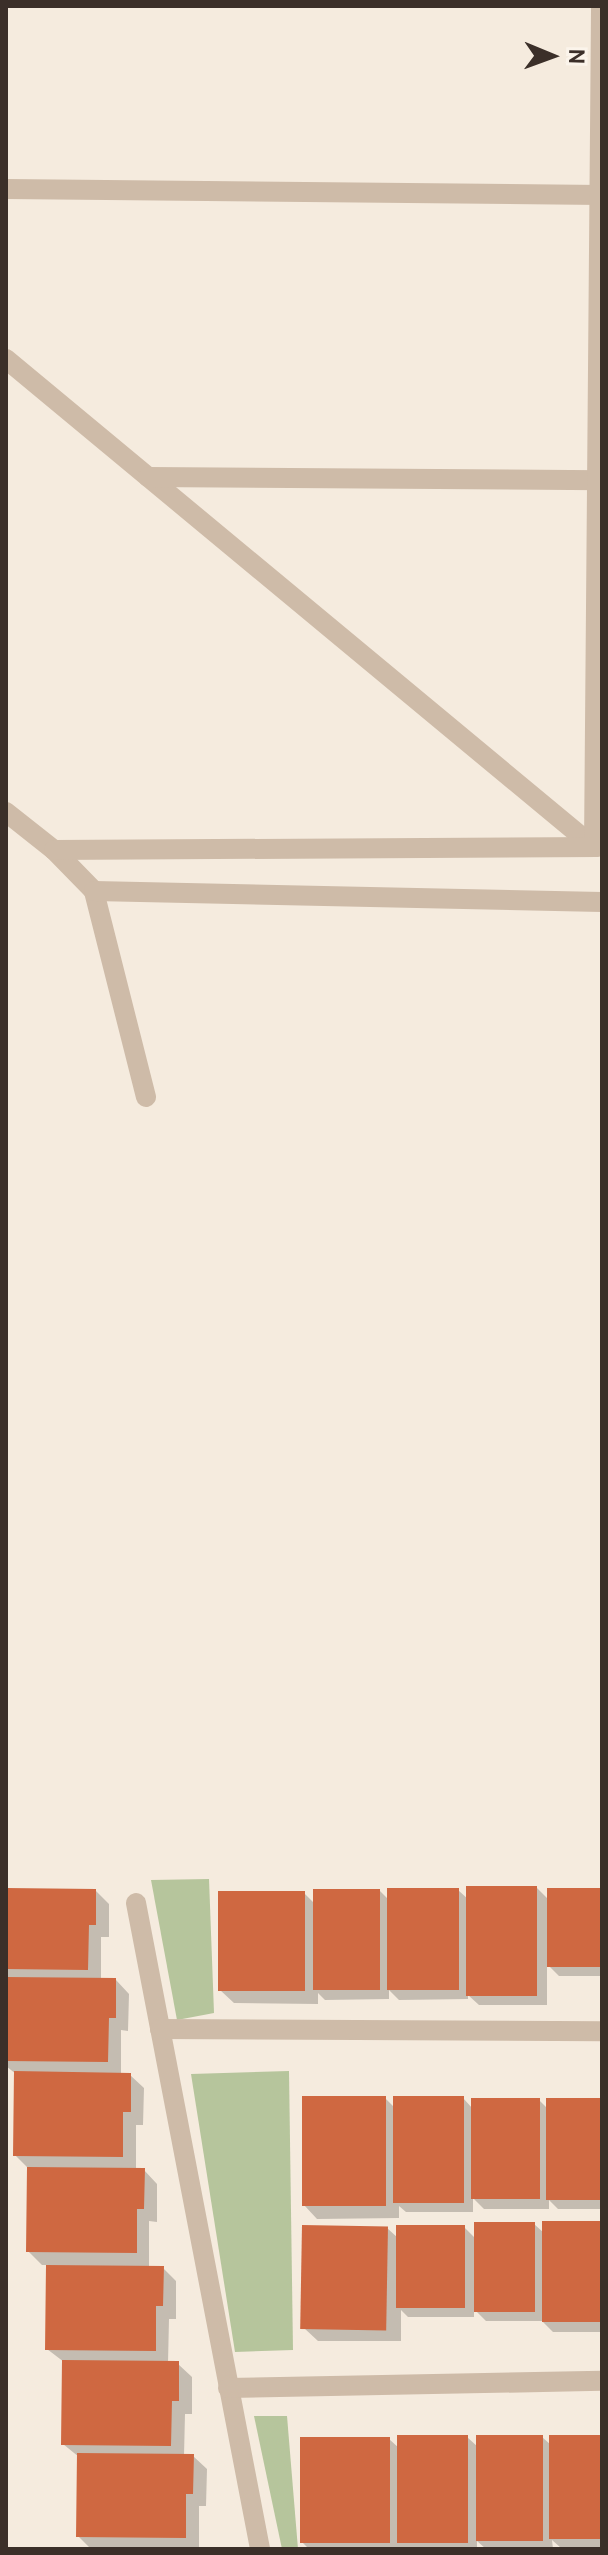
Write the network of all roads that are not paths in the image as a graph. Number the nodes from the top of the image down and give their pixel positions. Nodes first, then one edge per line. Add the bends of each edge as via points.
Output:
1 (601, 6) edge
2 (6, 189) edge
3 (601, 195) edge
4 (6, 359) edge
5 (148, 477) junction
6 (600, 480) edge
7 (6, 812) edge
8 (598, 847) edge
9 (54, 850) junction
10 (94, 891) junction
11 (602, 902) edge
12 (146, 1097) dead end
13 (136, 1903) dead end
14 (160, 2029) junction
15 (602, 2031) edge
16 (602, 2381) edge
17 (228, 2388) junction
18 (260, 2549) edge

1 - 3 street
2 - 3 street
3 - 6 street
4 - 5 street
5 - 6 street
5 - 8 street
6 - 8 street
7 - 9 street
8 - 9 street
9 - 10 street
10 - 11 street
10 - 12 street
13 - 14 street
14 - 15 street
14 - 17 street
16 - 17 street
17 - 18 street

